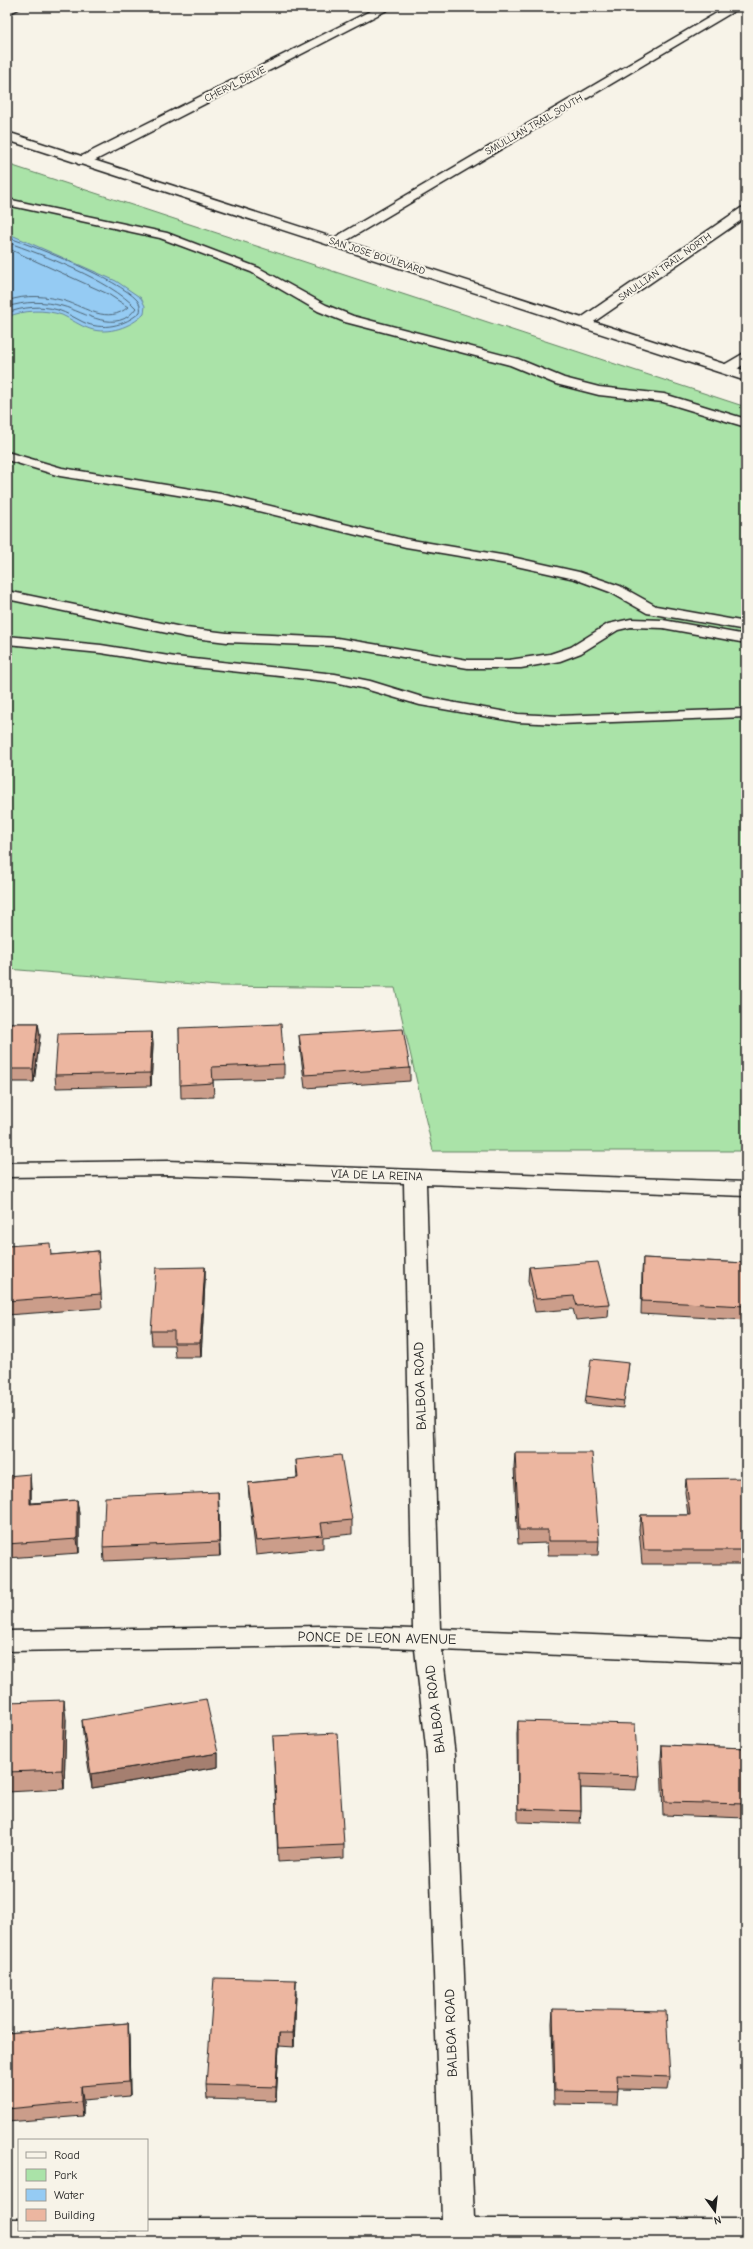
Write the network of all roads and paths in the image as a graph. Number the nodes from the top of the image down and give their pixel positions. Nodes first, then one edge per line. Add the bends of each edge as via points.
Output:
1 (16, 7) edge
2 (387, 7) edge
3 (735, 7) edge
4 (7, 11) edge
5 (7, 136) edge
6 (83, 161) junction
7 (7, 202) edge
8 (746, 211) edge
9 (334, 242) junction
10 (583, 323) junction
11 (746, 356) edge
12 (727, 370) junction
13 (746, 376) edge
14 (746, 423) edge
15 (7, 456) edge
16 (7, 595) edge
17 (652, 610) junction
18 (637, 622) junction
19 (746, 626) edge
20 (717, 628) junction
21 (746, 639) edge
22 (7, 640) edge
23 (746, 713) edge
24 (7, 1170) edge
25 (415, 1176) junction
26 (746, 1189) edge
27 (427, 1638) junction
28 (7, 1641) edge
29 (746, 1652) edge
30 (7, 2234) edge
31 (746, 2234) edge
32 (458, 2237) edge

1 - 4 street
2 - 6 street, CHERYL DRIVE
3 - 9 street, SMULLIAN TRAIL SOUTH
5 - 6 street, SAN JOSE BOULEVARD
6 - 9 street, SAN JOSE BOULEVARD
7 - 14 lane via 162,235 200,248 255,270 322,308 349,320 514,362 560,381 599,391 664,398
8 - 10 street, SMULLIAN TRAIL NORTH
9 - 10 street, SAN JOSE BOULEVARD
10 - 12 street, SAN JOSE BOULEVARD
11 - 12 street
12 - 13 street, SAN JOSE BOULEVARD
15 - 17 lane via 60,472 221,498 406,543 507,560 579,576 615,589
16 - 18 lane via 212,636 253,640 336,642 417,658 488,666 523,664 554,658 577,650 603,632 619,625
17 - 18 lane
17 - 20 lane
18 - 20 lane
19 - 20 lane
20 - 21 lane
22 - 23 lane via 335,678 365,684 420,701 518,718 559,720
24 - 25 street, VIA DE LA REINA via 168,1168
25 - 26 street, VIA DE LA REINA
25 - 27 street, BALBOA ROAD
27 - 28 street, PONCE DE LEON AVENUE via 322,1636
27 - 29 street, PONCE DE LEON AVENUE
27 - 32 street, BALBOA ROAD via 441,1756
30 - 32 street
31 - 32 street

